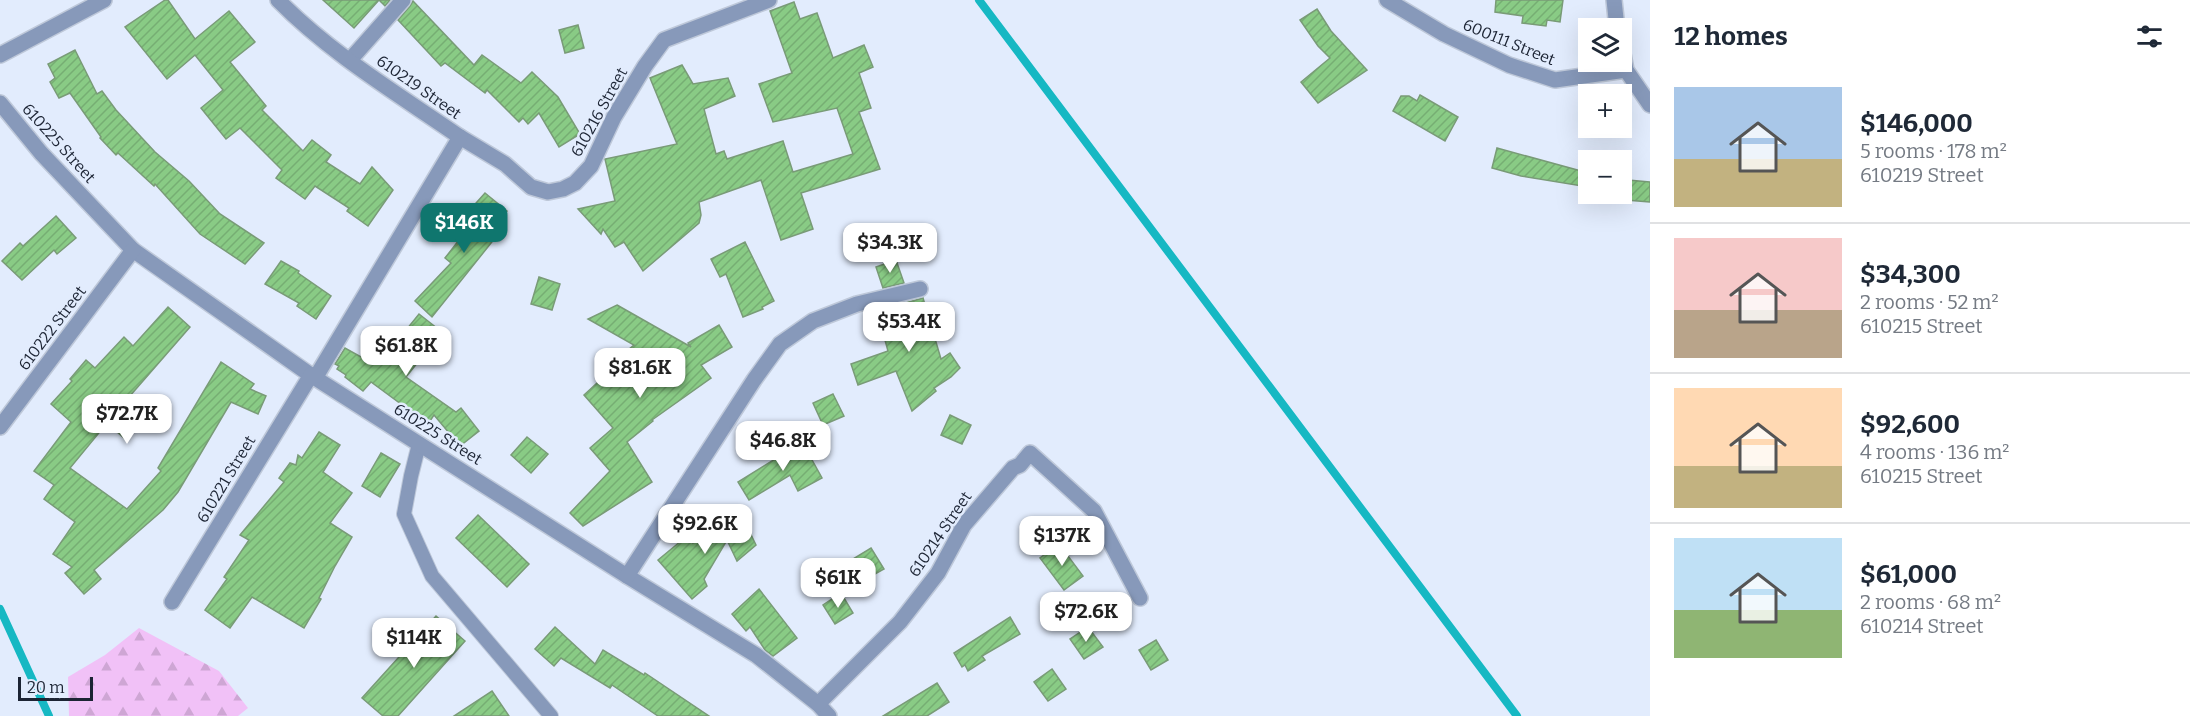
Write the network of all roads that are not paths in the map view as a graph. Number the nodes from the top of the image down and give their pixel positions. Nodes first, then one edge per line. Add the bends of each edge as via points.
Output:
1 (104, 0) edge
2 (278, 0) edge
3 (403, 0) edge
4 (769, 0) edge
5 (1387, 0) edge
6 (1614, 0) edge
7 (1616, 18) edge
8 (0, 55) edge
9 (350, 60) junction
10 (1612, 72) edge
11 (1627, 72) edge
12 (0, 103) edge
13 (1650, 105) edge
14 (460, 137) junction
15 (133, 250) junction
16 (920, 289) dead end
17 (310, 375) junction
18 (0, 427) edge
19 (419, 444) junction
20 (627, 576) junction
21 (1140, 598) dead end
22 (172, 602) dead end
23 (818, 704) junction
24 (551, 716) edge
25 (829, 716) edge

1 - 8 street
2 - 9 street, 610219 Street
3 - 9 street
4 - 14 street, 610216 Street via 664,40 614,117 591,166 563,189 548,192 531,187 506,164
5 - 10 street, 600111 Street via 1466,45 1555,80
6 - 7 street
9 - 14 street, 610219 Street
11 - 13 street
12 - 15 street, 610225 Street via 41,153
14 - 17 street, 610219 Street via 317,375
15 - 17 street, 610225 Street
15 - 18 street, 610222 Street
16 - 20 street via 857,304 813,321 780,344
17 - 19 street, 610225 Street
17 - 22 street, 610221 Street
19 - 20 street, 610225 Street
19 - 24 lane via 404,514 432,576
20 - 23 street, 610225 Street via 756,655
21 - 23 street, 610214 Street via 1094,511 1030,453 977,507 938,573 900,622
23 - 25 street, 610225 Street

